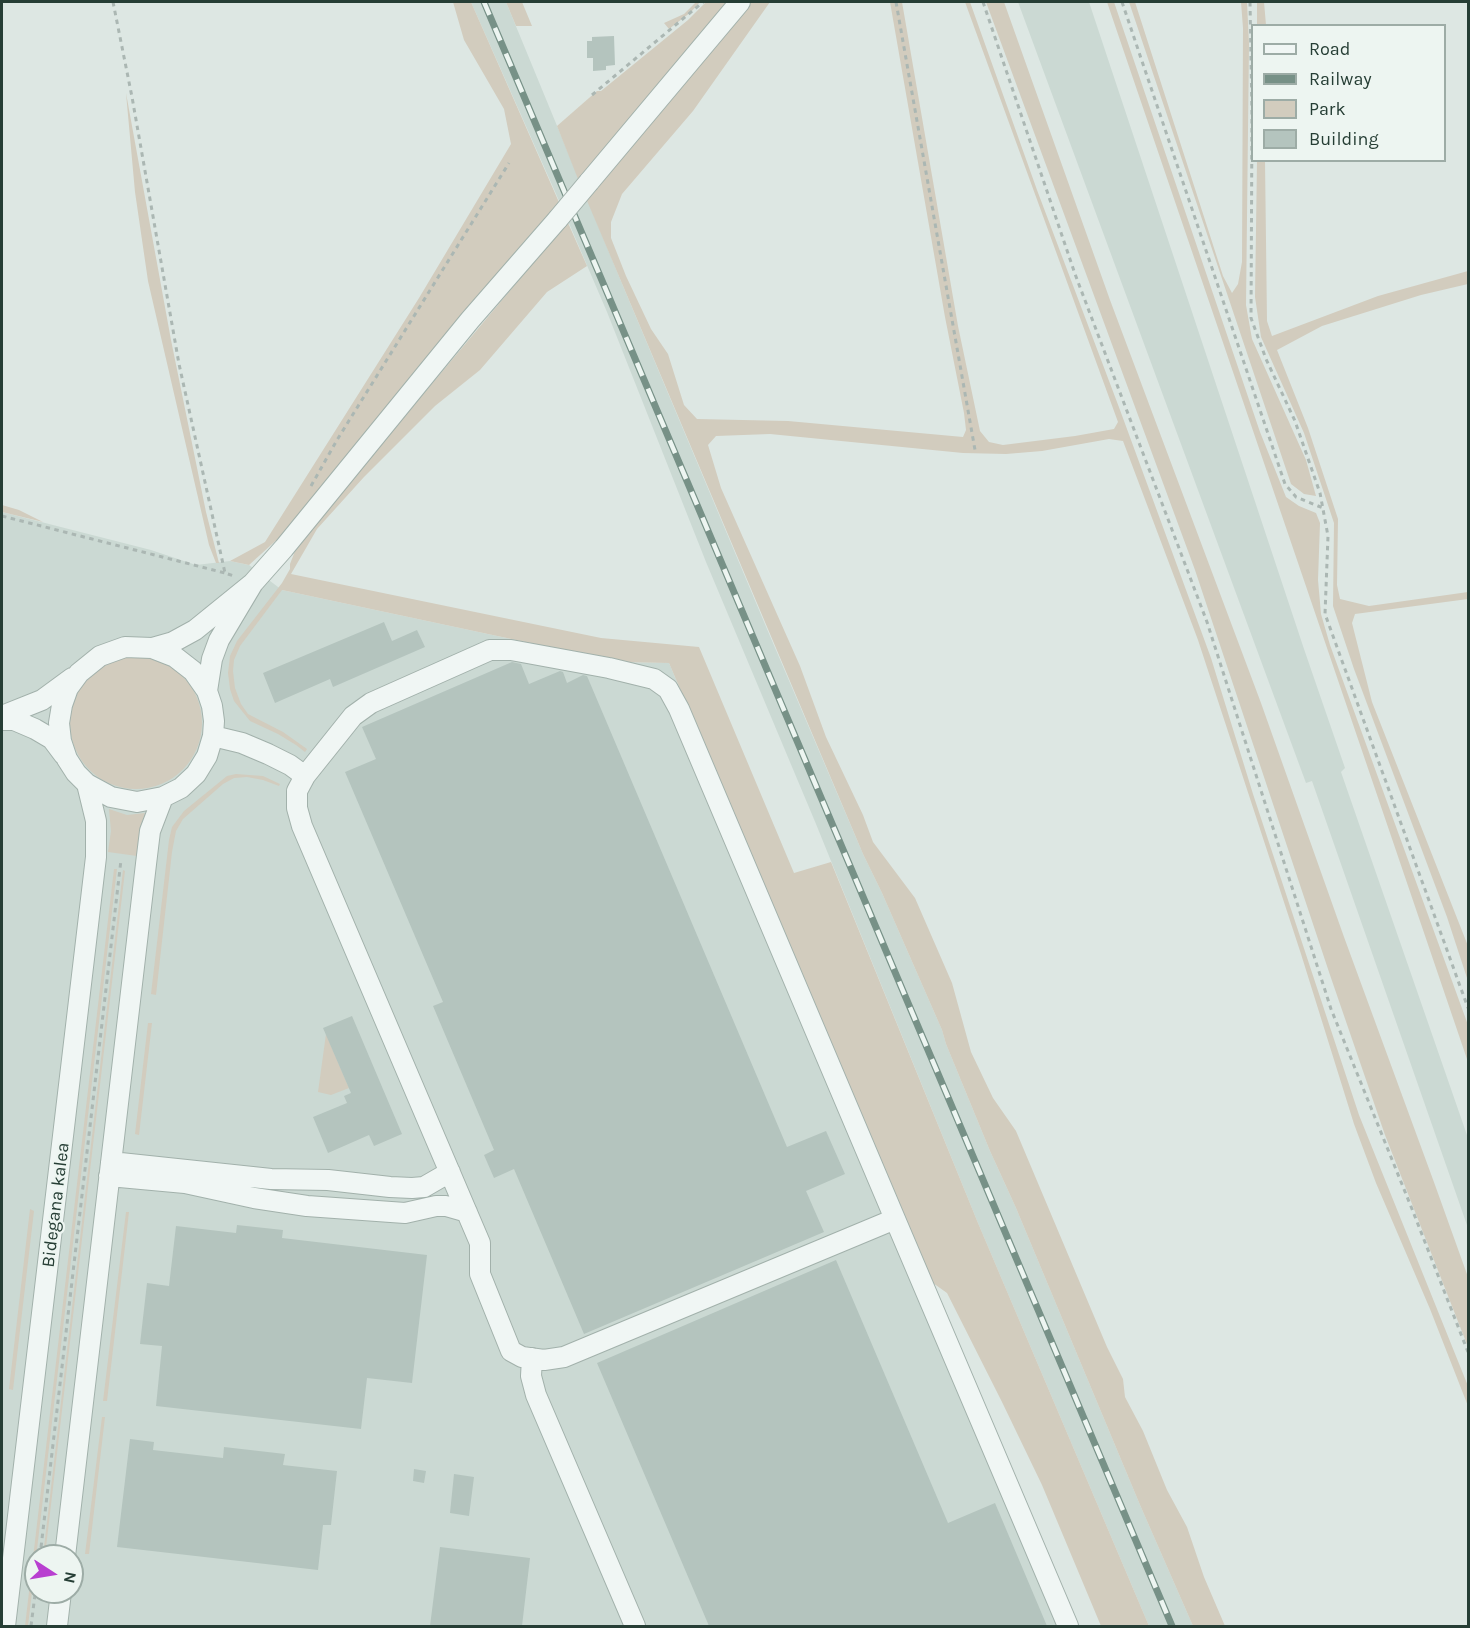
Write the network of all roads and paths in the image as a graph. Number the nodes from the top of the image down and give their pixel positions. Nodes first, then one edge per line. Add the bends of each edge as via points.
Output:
1 (113, 2) edge
2 (703, 2) edge
3 (740, 2) edge
4 (896, 2) edge
5 (983, 2) edge
6 (1122, 2) edge
7 (1250, 2) edge
8 (1251, 58) edge
9 (592, 94) dead end
10 (1252, 162) edge
11 (509, 163) dead end
12 (975, 450) dead end
13 (311, 486) dead end
14 (1323, 508) junction
15 (2, 516) edge
16 (225, 573) junction
17 (253, 583) junction
18 (152, 648) junction
19 (79, 673) junction
20 (207, 692) junction
21 (2, 718) edge
22 (213, 736) junction
23 (67, 759) junction
24 (305, 776) junction
25 (87, 784) junction
26 (163, 797) junction
27 (121, 860) dead end
28 (1468, 1008) edge
29 (110, 1169) junction
30 (450, 1172) junction
31 (467, 1212) junction
32 (895, 1219) junction
33 (1468, 1352) edge
34 (532, 1358) junction
35 (41, 1544) edge
36 (66, 1544) edge
37 (34, 1604) edge
38 (60, 1604) edge
39 (5, 1626) edge
40 (31, 1626) edge
41 (57, 1626) edge
42 (635, 1626) edge
43 (1068, 1626) edge

1 - 16 path via 179,364
2 - 9 path
3 - 17 street, bridge
4 - 12 path
5 - 33 path via 1075,274 1208,622 1331,1009
6 - 14 path via 1285,484 1296,497
7 - 8 path
10 - 14 path via 1251,318 1295,421
11 - 13 path
14 - 28 path via 1328,536 1325,614
15 - 16 path
16 - 17 path
17 - 18 street via 195,630
17 - 20 street via 219,639
18 - 19 street via 125,647 100,656
18 - 20 street via 175,657 194,671
19 - 21 street via 42,700
19 - 23 street via 68,688 59,723
20 - 22 street via 212,706
21 - 23 street via 52,739
22 - 24 street via 242,743
22 - 26 street via 196,774 182,788
23 - 25 street
24 - 30 street via 297,791 302,826
24 - 32 street via 353,716 371,703 490,650 511,650 609,668 654,679 668,689
25 - 26 street via 128,801
25 - 39 street, Bidegana kalea via 96,821 96,857
26 - 29 street via 150,831
27 - 35 path
29 - 30 street via 328,1180 390,1187 424,1187
29 - 31 street via 308,1206 405,1214 446,1206
29 - 36 street
30 - 31 street
31 - 34 street via 480,1243 480,1274 511,1351
32 - 34 street via 564,1357
32 - 43 street
34 - 42 street via 536,1395
37 - 40 path
38 - 41 street

